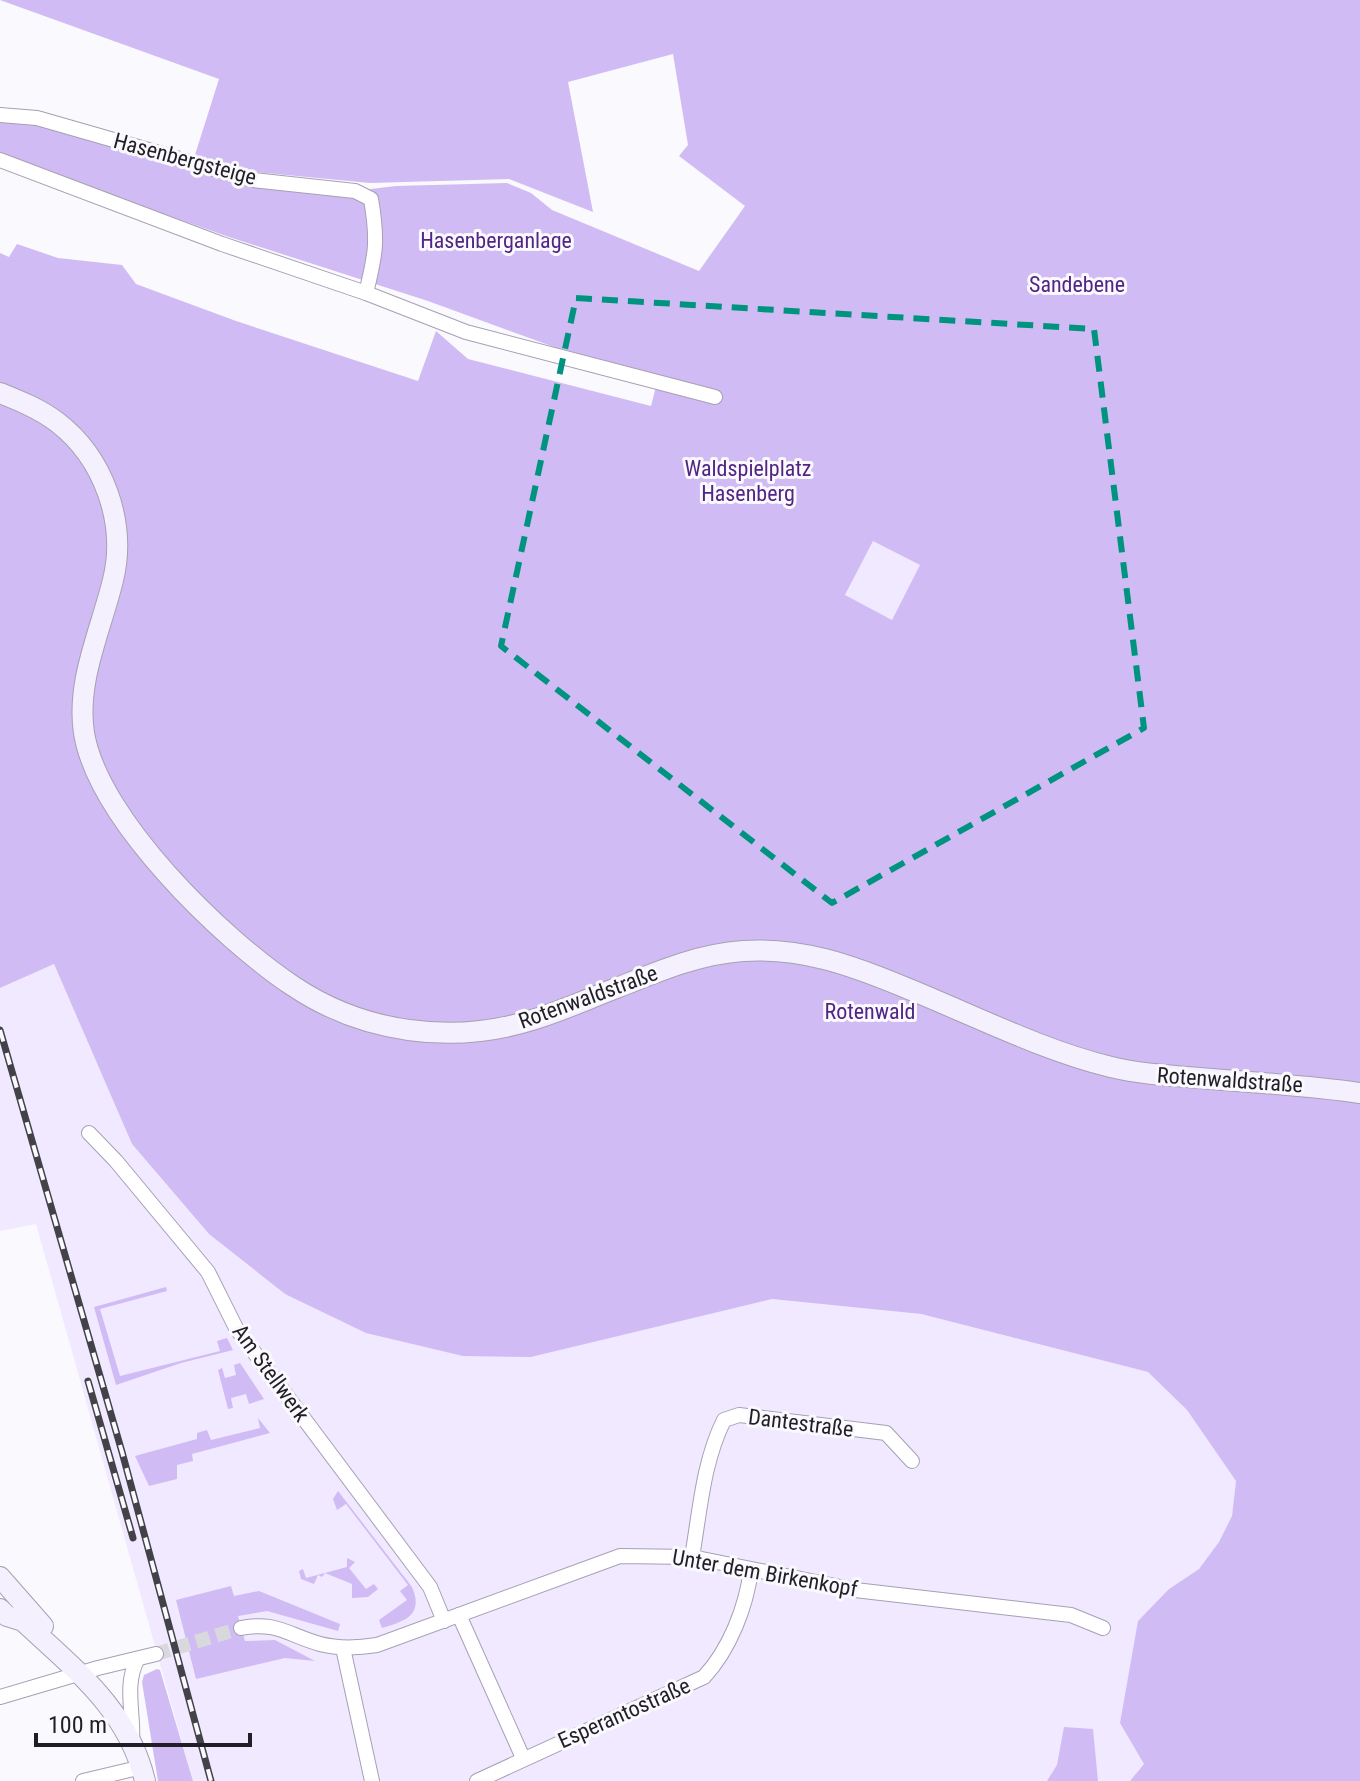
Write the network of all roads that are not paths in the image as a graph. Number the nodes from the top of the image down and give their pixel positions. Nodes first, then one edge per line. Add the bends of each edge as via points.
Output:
1 (0, 115) edge
2 (0, 160) edge
3 (366, 293) junction
4 (0, 393) edge
5 (715, 397) dead end
6 (1360, 1093) edge
7 (89, 1133) dead end
8 (912, 1461) dead end
9 (692, 1557) junction
10 (751, 1570) junction
11 (0, 1577) edge
12 (2, 1614) edge
13 (459, 1615) junction
14 (444, 1621) junction
15 (241, 1628) tunnel mouth
16 (1103, 1628) dead end
17 (52, 1648) junction
18 (343, 1648) junction
19 (156, 1654) tunnel mouth
20 (137, 1660) junction
21 (77, 1674) junction
22 (0, 1697) edge
23 (132, 1740) junction
24 (523, 1758) junction
25 (143, 1774) edge
26 (83, 1781) edge
27 (372, 1781) edge
28 (477, 1781) edge

1 - 3 street, Hasenbergsteige via 37,118 253,180 355,191 371,199 375,225 377,249
2 - 3 street
3 - 5 street via 466,332
4 - 6 main road, Rotenwaldstraße via 43,412 69,432 90,456 111,502 117,536 115,574 82,700 88,749 108,793 181,889 225,933 320,1002 396,1028 486,1031 533,1020 687,962 742,951 794,953 836,960 1071,1056 1111,1067
7 - 14 street, Am Stellwerk via 208,1272 236,1328 430,1587
8 - 9 street, Dantestraße via 886,1433 739,1415 724,1420 708,1464
9 - 10 street, Unter dem Birkenkopf
9 - 13 street, Unter dem Birkenkopf via 620,1556
10 - 16 street, Unter dem Birkenkopf via 855,1590 1071,1615
10 - 24 street, Esperantostraße via 748,1596 716,1664 704,1677
11 - 17 main road via 42,1625
12 - 17 main road via 23,1621
13 - 14 street, Unter dem Birkenkopf
13 - 24 street
14 - 18 street, Unter dem Birkenkopf via 377,1645
15 - 18 street, Unter dem Birkenkopf via 262,1624
17 - 21 main road
18 - 27 street
19 - 20 street
20 - 21 street
20 - 23 street via 129,1690
21 - 22 street
21 - 23 main road via 108,1704
23 - 25 main road
24 - 28 street, Esperantostraße
25 - 26 street

